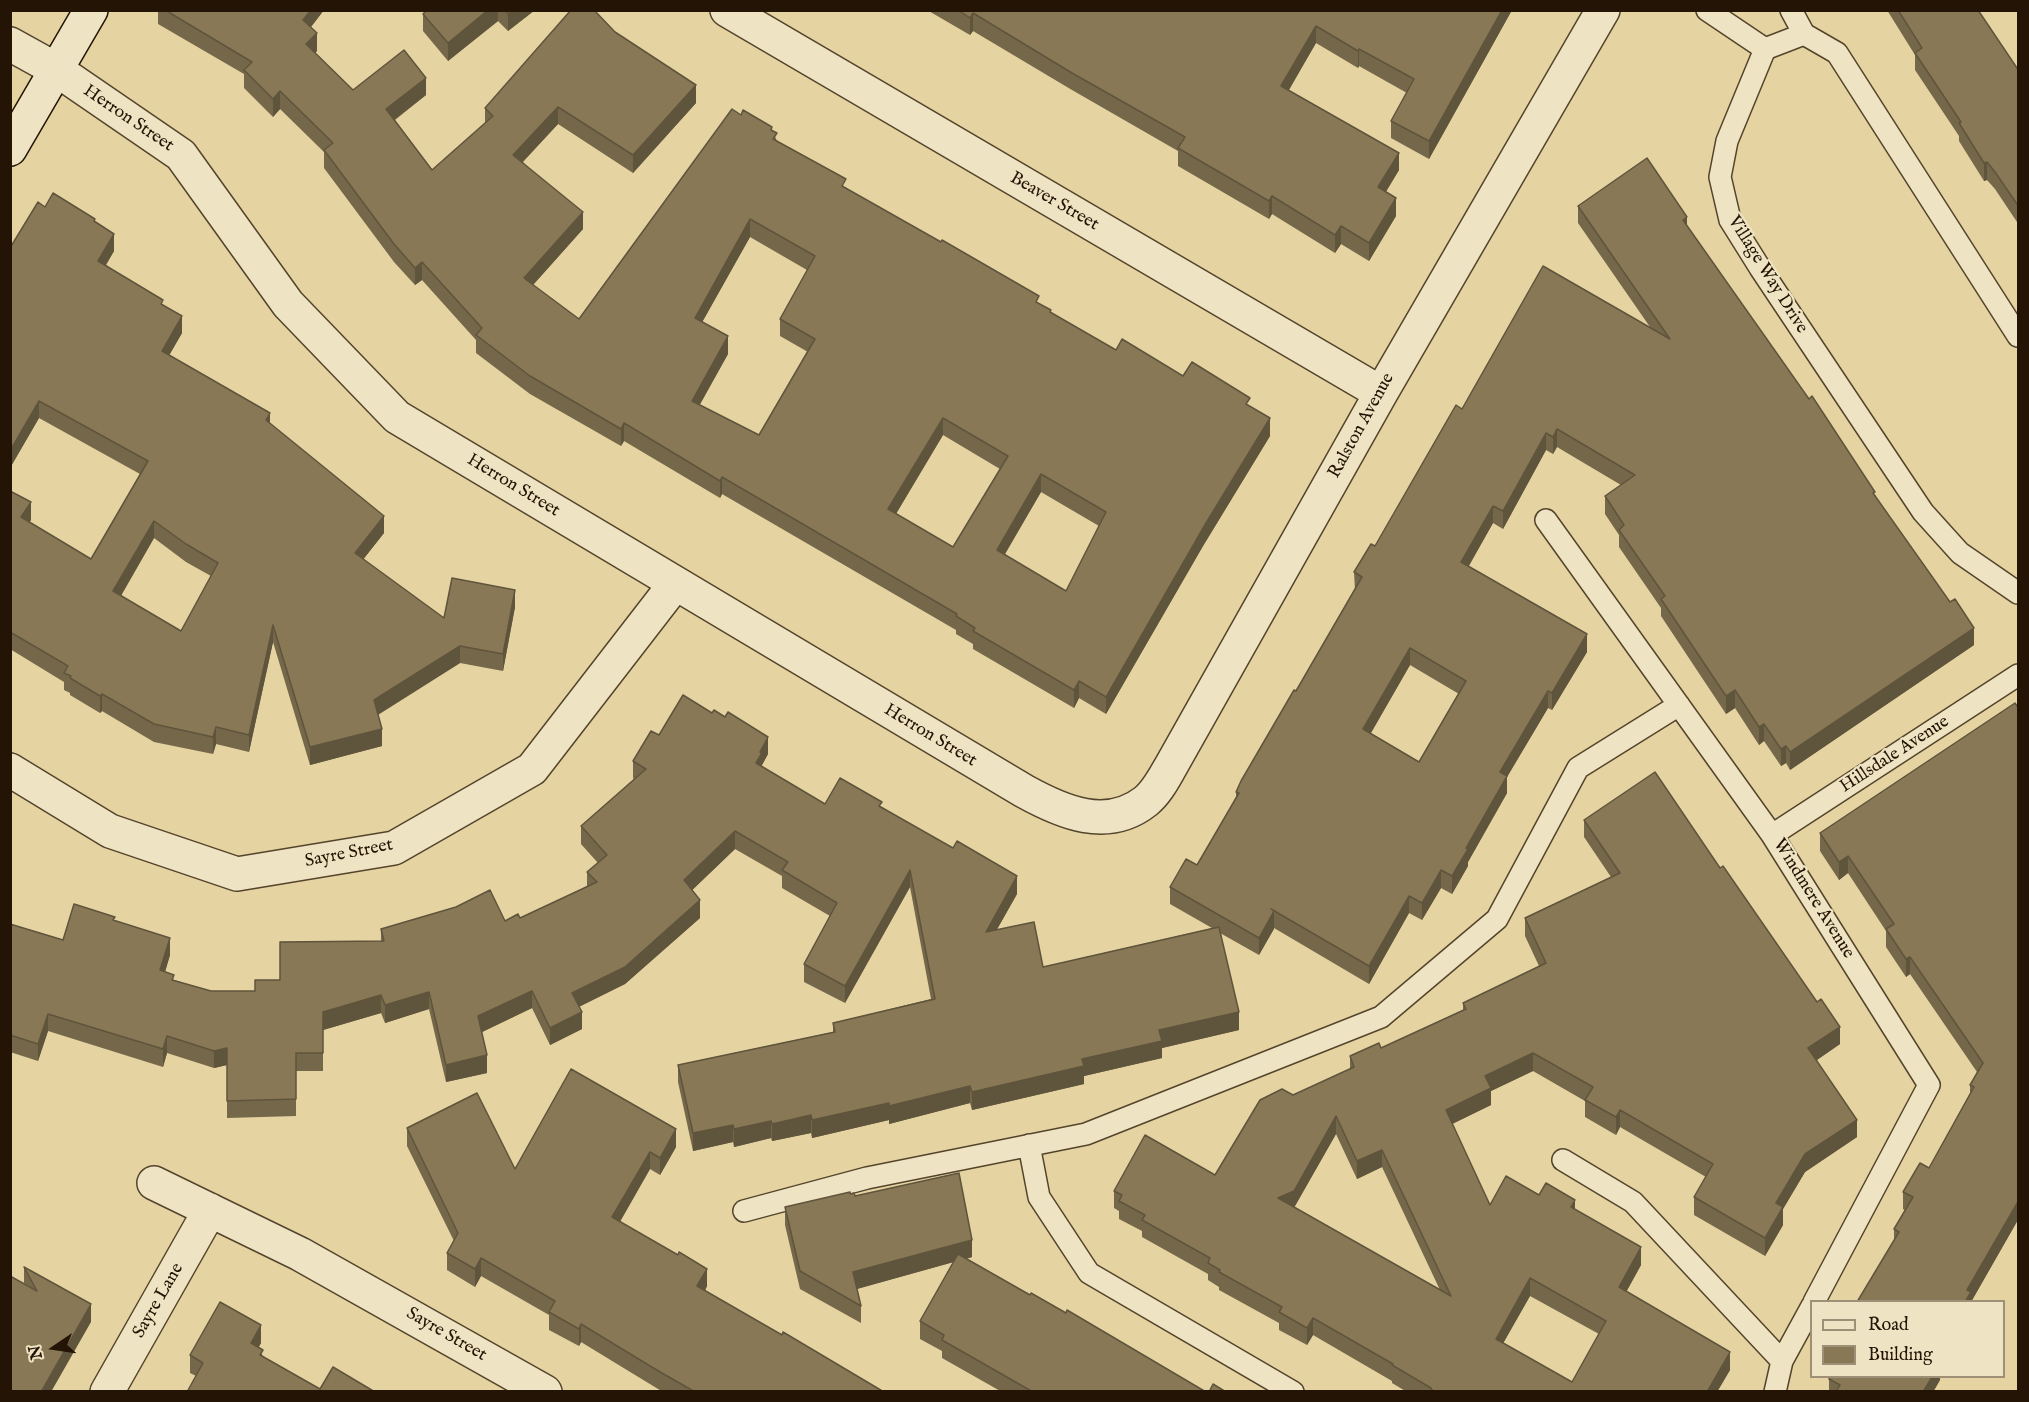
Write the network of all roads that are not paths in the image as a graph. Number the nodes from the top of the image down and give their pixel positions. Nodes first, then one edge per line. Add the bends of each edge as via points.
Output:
1 (91, 10) edge
2 (727, 10) edge
3 (1603, 10) edge
4 (1707, 10) edge
5 (1791, 10) edge
6 (1804, 34) junction
7 (10, 44) edge
8 (1765, 49) junction
9 (57, 70) junction
10 (10, 149) edge
11 (2019, 336) edge
12 (1381, 393) junction
13 (1546, 520) dead end
14 (675, 584) junction
15 (2019, 593) edge
16 (2019, 675) edge
17 (1679, 705) junction
18 (10, 770) edge
19 (1102, 818) joint
20 (1772, 835) junction
21 (1029, 1145) junction
22 (1563, 1160) dead end
23 (154, 1183) dead end
24 (210, 1210) junction
25 (744, 1211) dead end
26 (1815, 1300) edge
27 (1810, 1310) edge
28 (1782, 1361) junction
29 (107, 1392) edge
30 (545, 1392) edge
31 (1293, 1392) edge
32 (1776, 1392) edge

1 - 9 street
2 - 12 street, Beaver Street
3 - 12 street, Ralston Avenue
4 - 8 lane
5 - 6 lane
6 - 8 lane
6 - 11 lane via 1837,53
7 - 9 street, Herron Street
8 - 15 lane, Village Way Drive via 1727,141 1720,177 1730,220 1923,512 1960,553
9 - 10 street
9 - 14 street, Herron Street via 181,155 288,304 397,417
12 - 19 street, Ralston Avenue via 1158,786 1146,801
13 - 17 lane, Windmere Avenue
14 - 18 street, Sayre Street via 532,769 394,848 237,874 110,831
14 - 19 street, Herron Street via 1045,803
16 - 20 lane, Hillsdale Avenue
17 - 20 lane, Windmere Avenue
17 - 21 lane via 1578,768 1497,919 1381,1017 1086,1134
20 - 26 lane, Windmere Avenue via 1929,1085
21 - 25 lane via 867,1178
21 - 31 lane via 1039,1197 1089,1273
22 - 28 lane via 1633,1202
23 - 24 street, Sayre Street
24 - 29 street, Sayre Lane
24 - 30 street, Sayre Street via 378,1296
27 - 28 lane
28 - 32 lane

